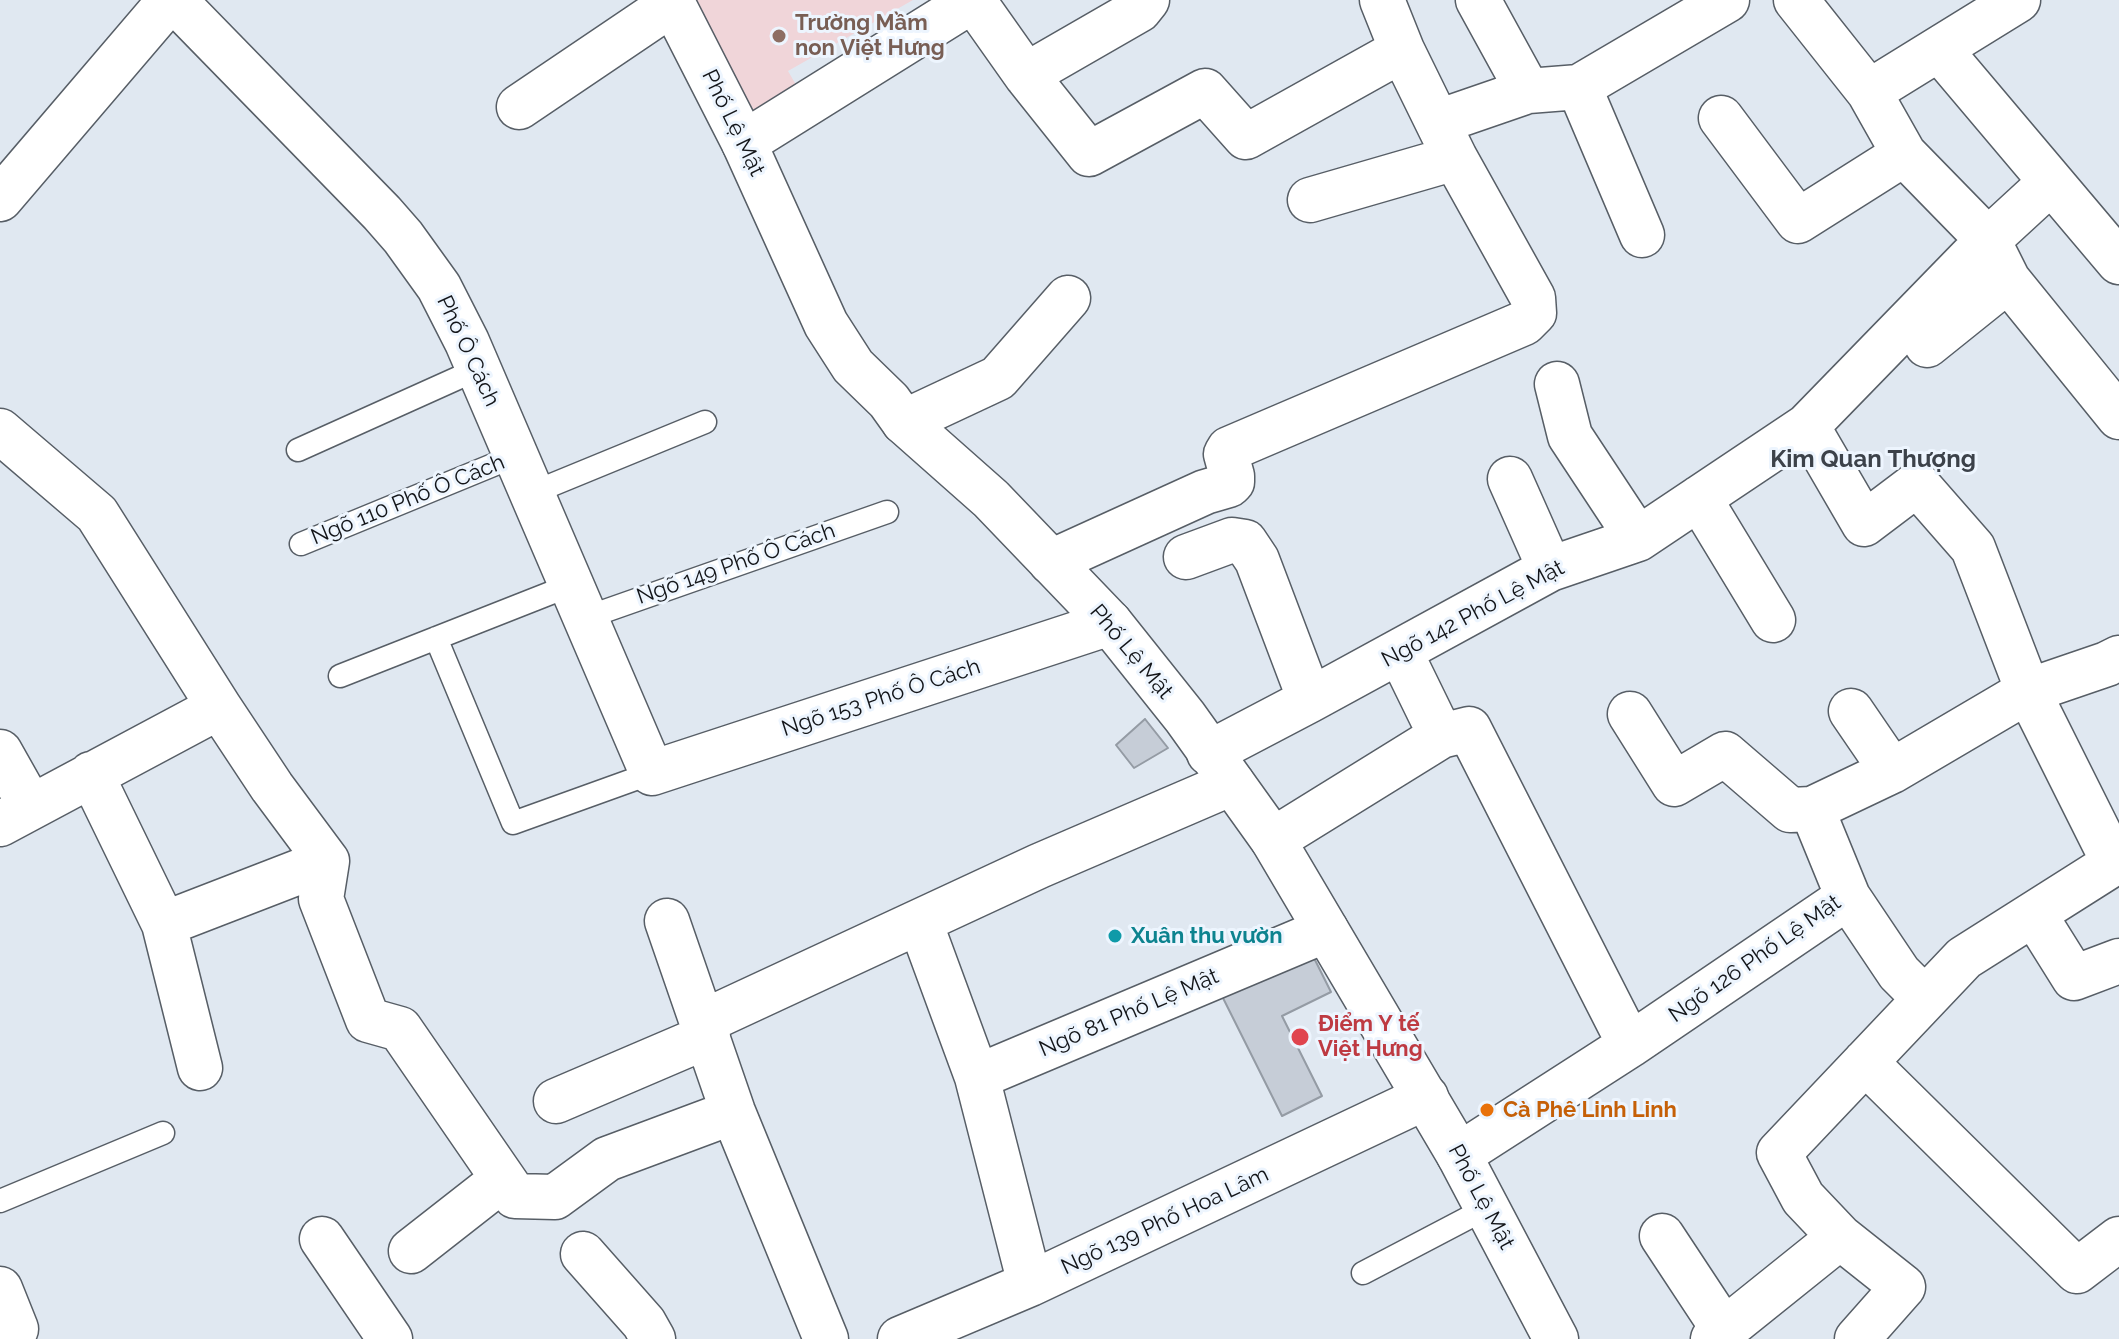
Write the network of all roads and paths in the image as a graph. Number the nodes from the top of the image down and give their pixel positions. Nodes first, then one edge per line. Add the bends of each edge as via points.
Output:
1 (172, 0) edge
2 (1147, 0) edge
3 (1382, 0) edge
4 (1478, 0) edge
5 (1727, 0) edge
6 (1796, 0) edge
7 (2018, 0) edge
8 (672, 2) edge
9 (1939, 49) junction
10 (1402, 50) junction
11 (1026, 75) junction
12 (1579, 87) junction
13 (1528, 91) junction
14 (1869, 92) junction
15 (519, 107) dead end
16 (1721, 118) dead end
17 (1447, 140) junction
18 (744, 143) junction
19 (1904, 154) junction
20 (2051, 182) junction
21 (3, 188) edge
22 (1310, 200) dead end
23 (1642, 235) dead end
24 (1988, 240) junction
25 (2118, 259) edge
26 (2008, 280) junction
27 (1068, 298) dead end
28 (1927, 345) dead end
29 (478, 369) junction
30 (1557, 384) dead end
31 (2119, 417) edge
32 (705, 422) dead end
33 (904, 422) junction
34 (1807, 426) junction
35 (0, 431) edge
36 (298, 450) dead end
37 (524, 474) junction
38 (1510, 479) dead end
39 (1699, 498) junction
40 (887, 512) dead end
41 (1638, 539) junction
42 (301, 544) dead end
43 (1186, 557) dead end
44 (1051, 562) junction
45 (1550, 569) junction
46 (578, 601) junction
47 (1773, 620) dead end
48 (1110, 623) junction
49 (436, 638) junction
50 (1400, 652) junction
51 (2119, 658) edge
52 (340, 676) dead end
53 (2028, 691) junction
54 (1310, 700) junction
55 (219, 707) junction
56 (1851, 711) dead end
57 (1630, 714) dead end
58 (1441, 736) junction
59 (0, 752) edge
60 (1221, 768) junction
61 (1892, 771) junction
62 (652, 773) junction
63 (91, 774) junction
64 (1812, 809) junction
65 (16, 815) edge
66 (1273, 840) junction
67 (327, 861) junction
68 (1848, 897) junction
69 (2034, 914) junction
70 (667, 921) dead end
71 (920, 922) junction
72 (164, 924) junction
73 (1326, 930) junction
74 (2119, 961) edge
75 (1925, 999) junction
76 (705, 1029) junction
77 (1630, 1045) junction
78 (1865, 1062) junction
79 (200, 1068) dead end
80 (977, 1077) junction
81 (1426, 1097) junction
82 (556, 1101) dead end
83 (733, 1112) junction
84 (163, 1133) dead end
85 (1459, 1155) junction
86 (503, 1179) junction
87 (0, 1201) edge
88 (1487, 1208) junction
89 (1662, 1236) dead end
90 (1840, 1237) junction
91 (322, 1239) dead end
92 (2119, 1239) edge
93 (411, 1251) dead end
94 (583, 1254) dead end
95 (1363, 1273) dead end
96 (1030, 1284) junction
97 (0, 1289) edge
98 (16, 1329) dead end
99 (1718, 1334) edge
100 (919, 1335) edge
101 (390, 1339) edge
102 (653, 1339) edge
103 (826, 1339) edge
104 (1556, 1339) edge
105 (1857, 1339) edge

1 - 21 street
1 - 29 street, Phố Ô Cách via 403,237 455,315
2 - 11 street via 1139,10
3 - 10 street
4 - 13 street
5 - 12 street
6 - 14 street
7 - 9 street
8 - 15 street
8 - 18 street, Phố Lệ Mật
9 - 14 street
9 - 20 street
10 - 11 street via 1246,137 1205,91 1089,154
10 - 17 street
11 - 18 street via 973,0
12 - 13 street
12 - 23 street
13 - 17 street
14 - 19 street
16 - 19 street via 1798,221
17 - 22 street
17 - 44 street via 1533,298 1534,313 1524,323 1229,449 1229,485
18 - 33 street, Phố Lệ Mật via 826,324 853,366
19 - 24 street
20 - 24 street, Ngõ 142 Phố Lệ Mật
20 - 25 street
24 - 26 street
24 - 34 street, Ngõ 142 Phố Lệ Mật
26 - 28 street
26 - 31 street
27 - 33 street via 998,378
29 - 36 lane
29 - 37 street, Phố Ô Cách
30 - 41 street via 1570,436
32 - 37 lane, Ngõ 110 Phố Ô Cách
33 - 44 street, Phố Lệ Mật via 991,499
34 - 39 street, Ngõ 142 Phố Lệ Mật
34 - 53 street via 1864,524 1917,484 1973,548
35 - 55 street via 97,514
37 - 42 lane, Ngõ 110 Phố Ô Cách
37 - 46 street, Phố Ô Cách
38 - 45 street
39 - 41 street, Ngõ 142 Phố Lệ Mật
39 - 47 street
40 - 46 lane, Ngõ 149 Phố Ô Cách
41 - 45 street, Ngõ 142 Phố Lệ Mật
43 - 54 street via 1232,540 1245,542 1257,560
44 - 48 street, Phố Lệ Mật
45 - 50 street, Ngõ 142 Phố Lệ Mật
46 - 49 lane, Ngõ 149 Phố Ô Cách
46 - 62 street, Phố Ô Cách
48 - 60 street, Phố Lệ Mật
48 - 62 street, Ngõ 153 Phố Ô Cách
49 - 52 lane, Ngõ 149 Phố Ô Cách
49 - 62 lane via 513,823
50 - 54 street, Ngõ 142 Phố Lệ Mật
50 - 58 street
51 - 53 street
53 - 61 street
53 - 69 street via 2114,863
54 - 60 street, Ngõ 142 Phố Lệ Mật
55 - 63 street
55 - 67 street
56 - 61 street
57 - 64 street via 1674,784 1725,754 1790,810
58 - 66 street
58 - 77 street via 1469,729
59 - 65 street
60 - 66 street, Phố Lệ Mật
60 - 71 street, Ngõ 142 Phố Lệ Mật via 1039,866
61 - 64 street
63 - 65 street
63 - 72 street
64 - 68 street, Ngõ 126 Phố Lệ Mật
66 - 73 street, Phố Lệ Mật
67 - 72 street
67 - 86 street via 321,899 368,1020 400,1029
68 - 75 street via 1899,973
68 - 77 street, Ngõ 126 Phố Lệ Mật
69 - 74 street via 2074,978
69 - 75 street via 1964,958
70 - 76 street
71 - 76 street, Ngõ 142 Phố Lệ Mật
71 - 80 street
72 - 79 street
73 - 80 street, Ngõ 81 Phố Lệ Mật
73 - 81 street, Phố Lệ Mật
75 - 78 street
76 - 82 street, Ngõ 142 Phố Lệ Mật
76 - 83 street
77 - 85 street, Ngõ 126 Phố Lệ Mật
78 - 90 street via 1779,1153 1803,1198
78 - 92 street via 2077,1271
80 - 96 street
81 - 85 street, Phố Lệ Mật
81 - 96 street, Ngõ 139 Phố Hoa Lâm
83 - 86 street via 607,1159 555,1197 515,1196
83 - 103 street
84 - 87 lane
85 - 88 street, Phố Lệ Mật
86 - 93 street
88 - 95 lane
88 - 104 street, Phố Lệ Mật
89 - 99 street
90 - 99 street
90 - 105 street via 1903,1287
91 - 101 street
94 - 102 street
96 - 100 street, Ngõ 139 Phố Hoa Lâm
97 - 98 street

